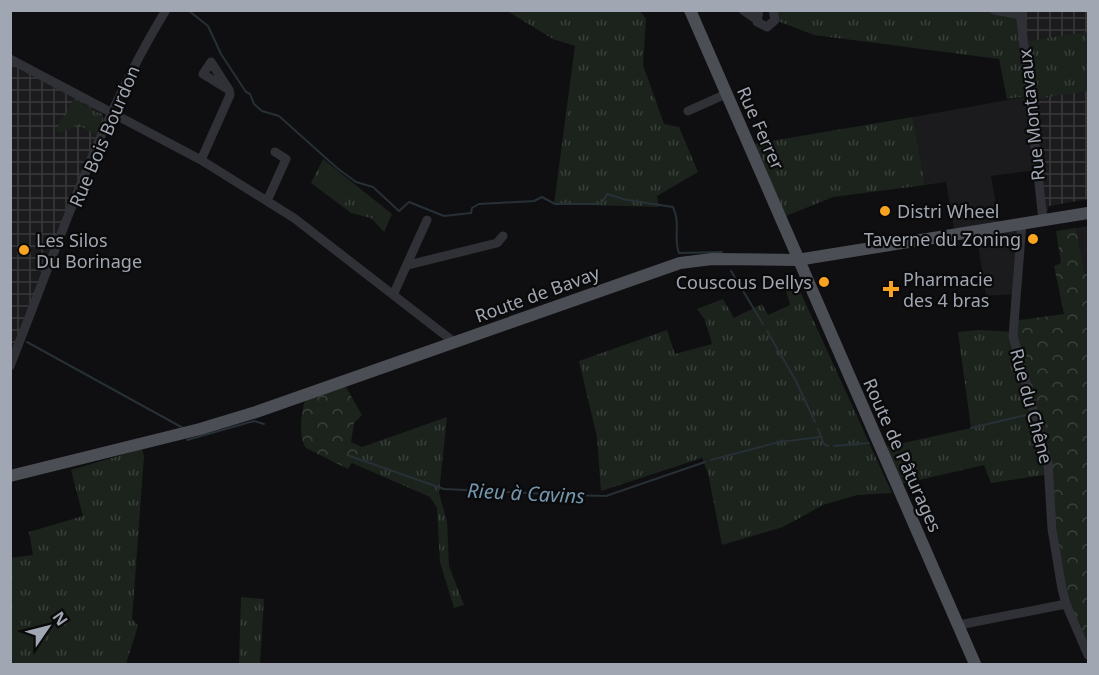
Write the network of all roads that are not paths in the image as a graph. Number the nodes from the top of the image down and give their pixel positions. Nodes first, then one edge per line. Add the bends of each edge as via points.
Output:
1 (166, 10) edge
2 (690, 10) edge
3 (743, 10) edge
4 (773, 10) edge
5 (994, 10) edge
6 (1021, 13) edge
7 (758, 15) edge
8 (10, 59) edge
9 (229, 90) dead end
10 (726, 94) junction
11 (688, 111) dead end
12 (110, 113) junction
13 (275, 152) dead end
14 (201, 160) junction
15 (267, 201) junction
16 (1089, 213) edge
17 (427, 220) dead end
18 (1042, 220) junction
19 (1022, 223) junction
20 (503, 236) dead end
21 (797, 260) junction
22 (408, 265) junction
23 (393, 293) junction
24 (454, 342) junction
25 (10, 366) edge
26 (10, 476) edge
27 (1066, 604) junction
28 (959, 625) junction
29 (1089, 655) edge
30 (975, 664) edge

1 - 12 street, Rue Bois Bourdon
2 - 10 main road, Rue Ferrer
3 - 7 street
4 - 7 street via 775,20 771,26 761,26
5 - 6 street
6 - 18 street, Rue Montavaux
8 - 12 street
9 - 14 street via 229,99
10 - 11 street
10 - 21 main road, Rue Ferrer
12 - 14 street
12 - 25 street, Rue Bois Bourdon
13 - 15 street via 286,159
14 - 15 street
15 - 23 street
16 - 18 main road, Route de Bavay
17 - 22 street
18 - 19 main road, Route de Bavay
19 - 21 main road, Route de Bavay
19 - 27 street, Rue du Chêne via 1013,336 1048,463 1052,530
20 - 22 street via 497,243
21 - 24 main road, Route de Bavay via 712,259 680,263
21 - 28 main road, Route de Pâturages
22 - 23 street
23 - 24 street
24 - 26 main road, Route de Bavay via 220,423
27 - 28 street
27 - 29 street, Rue du Chêne
28 - 30 main road, Route de Pâturages

